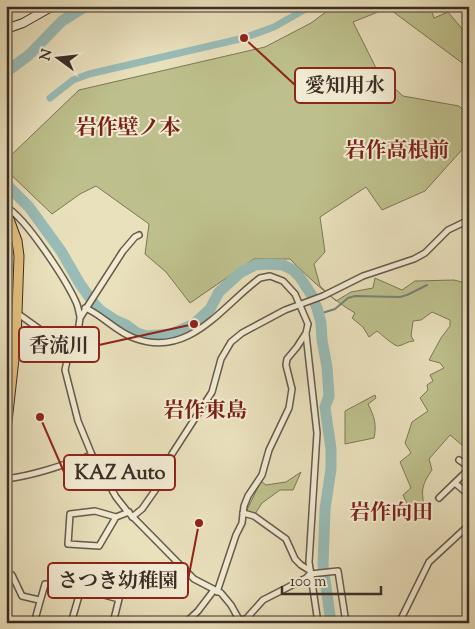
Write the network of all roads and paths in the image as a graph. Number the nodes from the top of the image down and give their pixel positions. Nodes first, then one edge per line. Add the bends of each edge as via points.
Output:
1 (53, 6) edge
2 (6, 29) edge
3 (6, 209) edge
4 (469, 220) edge
5 (139, 235) dead end
6 (300, 305) junction
7 (86, 307) junction
8 (17, 313) junction
9 (80, 318) junction
10 (306, 333) junction
11 (69, 352) junction
12 (6, 432) edge
13 (92, 455) junction
14 (459, 460) dead end
15 (469, 468) edge
16 (6, 479) edge
17 (454, 483) junction
18 (469, 495) edge
19 (439, 498) dead end
20 (243, 513) junction
21 (130, 515) junction
22 (116, 517) junction
23 (469, 525) edge
24 (310, 572) junction
25 (6, 575) edge
26 (81, 589) junction
27 (216, 591) junction
28 (40, 600) junction
29 (241, 621) edge
30 (73, 622) edge
31 (34, 623) edge
32 (113, 623) edge
33 (185, 623) edge
34 (318, 623) edge
35 (346, 623) edge
36 (399, 623) edge

1 - 2 main road
3 - 8 main road via 19,256
3 - 9 street via 25,224 53,264 77,303
4 - 6 street via 448,230 425,253 414,259 363,276 341,289
5 - 7 street via 123,251
6 - 7 street via 283,281 270,276 260,278 196,332 164,344 132,338
6 - 10 street via 308,324
6 - 21 street via 242,333 231,342 221,359 212,392 172,454 161,482 142,509
7 - 9 street
8 - 11 street
8 - 12 main road
9 - 11 street
10 - 20 street via 287,359 292,401
10 - 24 street via 317,433
11 - 13 street via 65,370 78,421
13 - 16 street via 31,475
13 - 21 street
14 - 15 street
15 - 17 street
17 - 18 street
17 - 19 street
20 - 24 street via 254,516 286,539 295,558
20 - 27 street
21 - 22 street
21 - 27 street via 194,579
22 - 22 street via 99,546 68,544 70,514 95,511
23 - 36 street via 429,562
24 - 29 street via 306,578 263,600
24 - 34 street
24 - 35 street via 338,571
25 - 28 street via 12,576 22,596
26 - 28 street via 45,584
26 - 30 street
26 - 32 street via 119,599
27 - 29 street via 232,605
27 - 33 street
28 - 31 street

